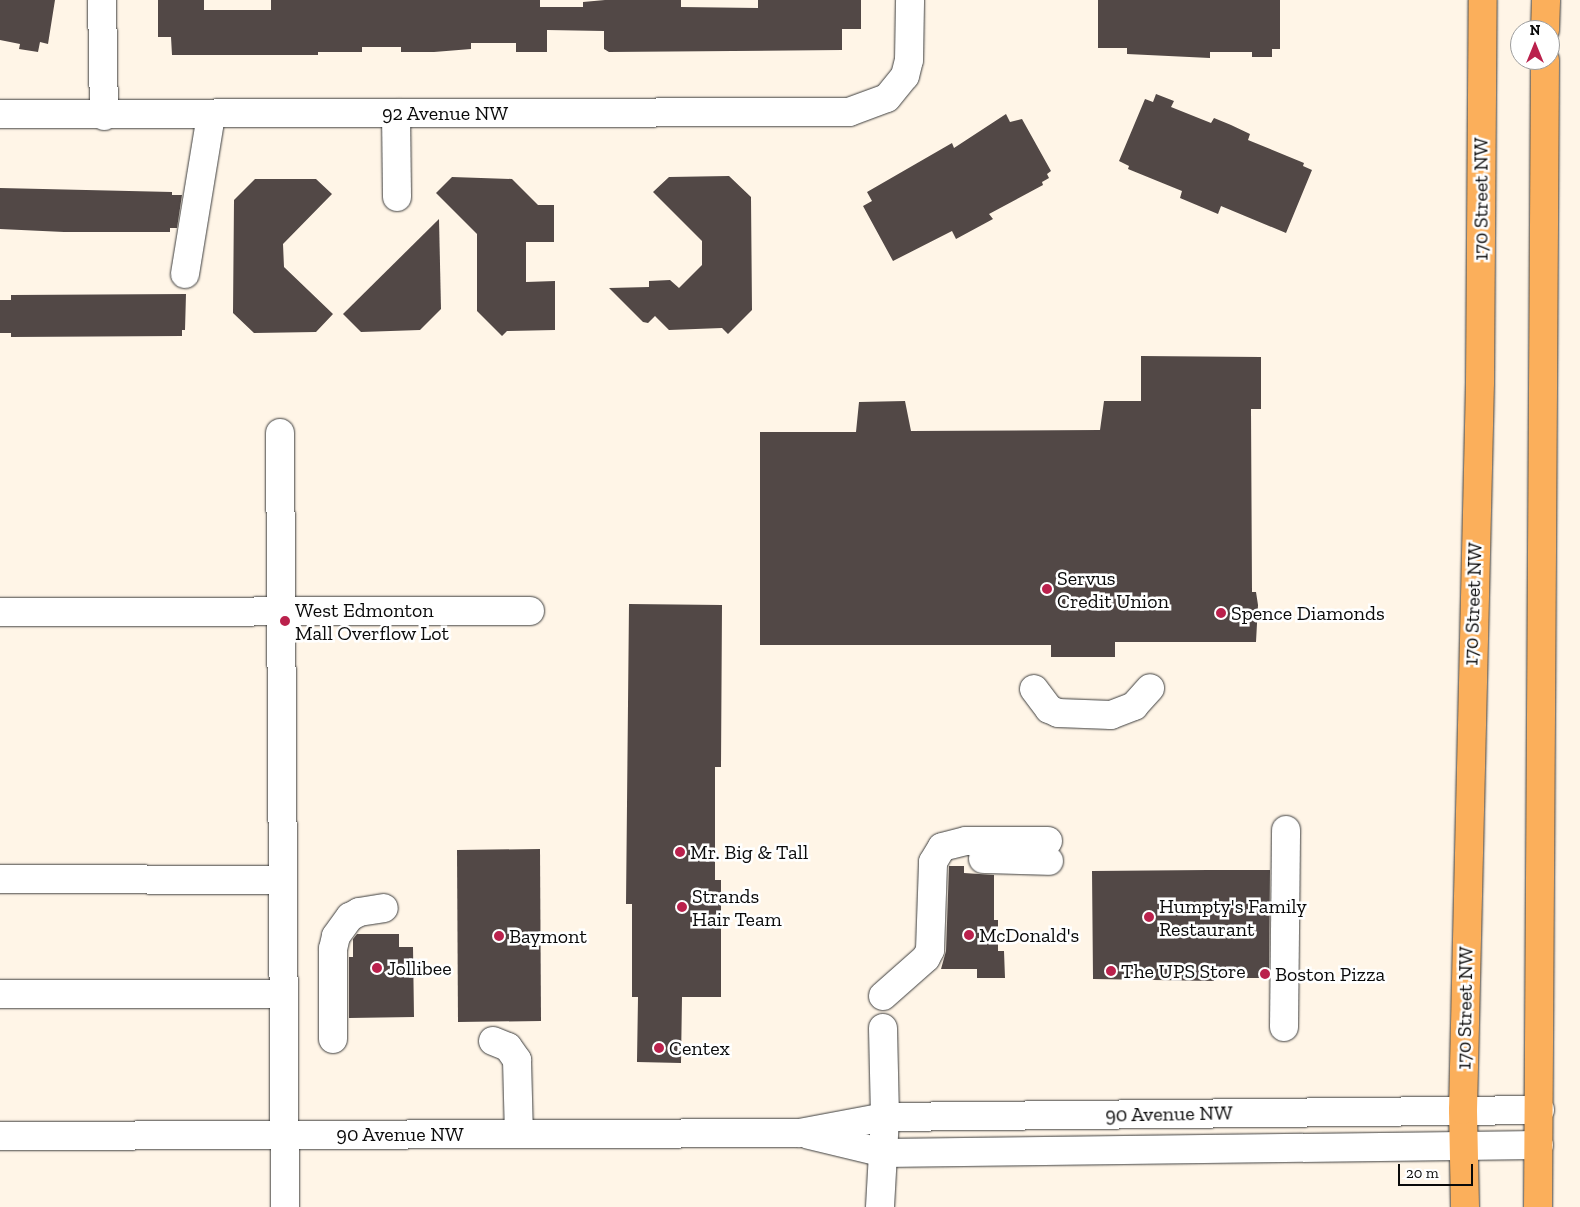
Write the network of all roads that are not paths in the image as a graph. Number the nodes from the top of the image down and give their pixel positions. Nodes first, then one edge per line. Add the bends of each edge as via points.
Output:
1 (102, 0) edge
2 (910, 0) edge
3 (1483, 0) edge
4 (1546, 0) edge
5 (1546, 20) edge
6 (1545, 70) edge
7 (396, 113) junction
8 (0, 114) edge
9 (210, 115) junction
10 (104, 116) junction
11 (397, 197) dead end
12 (185, 274) dead end
13 (280, 433) dead end
14 (280, 611) junction
15 (530, 611) dead end
16 (0, 612) edge
17 (1150, 688) dead end
18 (1034, 689) dead end
19 (1286, 830) dead end
20 (1049, 851) dead end
21 (0, 879) edge
22 (281, 880) junction
23 (384, 908) dead end
24 (0, 994) edge
25 (284, 994) junction
26 (883, 996) dead end
27 (1284, 1027) dead end
28 (883, 1028) dead end
29 (333, 1039) dead end
30 (493, 1041) dead end
31 (1464, 1110) junction
32 (1540, 1110) junction
33 (885, 1117) junction
34 (800, 1133) junction
35 (520, 1134) junction
36 (284, 1135) junction
37 (0, 1136) edge
38 (1464, 1145) junction
39 (1539, 1145) junction
40 (884, 1153) junction
41 (285, 1207) edge
42 (880, 1207) edge
43 (1465, 1207) edge
44 (1538, 1207) edge

1 - 10 street
2 - 7 street, 92 Avenue NW via 909,60 905,76 887,98 849,112
3 - 31 main road, 170 Street NW via 1480,382
4 - 5 main road
6 - 32 main road
7 - 9 street, 92 Avenue NW
7 - 11 street
8 - 10 street, 92 Avenue NW
9 - 10 street, 92 Avenue NW
9 - 12 street
13 - 14 street
14 - 15 street
14 - 16 street
14 - 22 street
17 - 18 street via 1134,706 1111,715 1058,713 1049,709
19 - 27 street
20 - 26 street via 966,841 942,847 936,854 930,950 926,958
21 - 22 street
22 - 25 street
23 - 29 street via 350,917 336,936 333,949
24 - 25 street
25 - 36 street
28 - 33 street
30 - 35 street via 508,1047 517,1060
31 - 32 street, 90 Avenue NW
31 - 33 street, 90 Avenue NW
31 - 38 main road, 170 Street NW
32 - 39 main road
33 - 34 street, 90 Avenue NW
33 - 40 street
34 - 35 street, 90 Avenue NW
34 - 40 street, 90 Avenue NW
35 - 36 street, 90 Avenue NW
36 - 37 street, 90 Avenue NW
36 - 41 street
38 - 39 street, 90 Avenue NW
38 - 40 street, 90 Avenue NW
38 - 43 main road, 170 Street NW
39 - 44 main road
40 - 42 street

